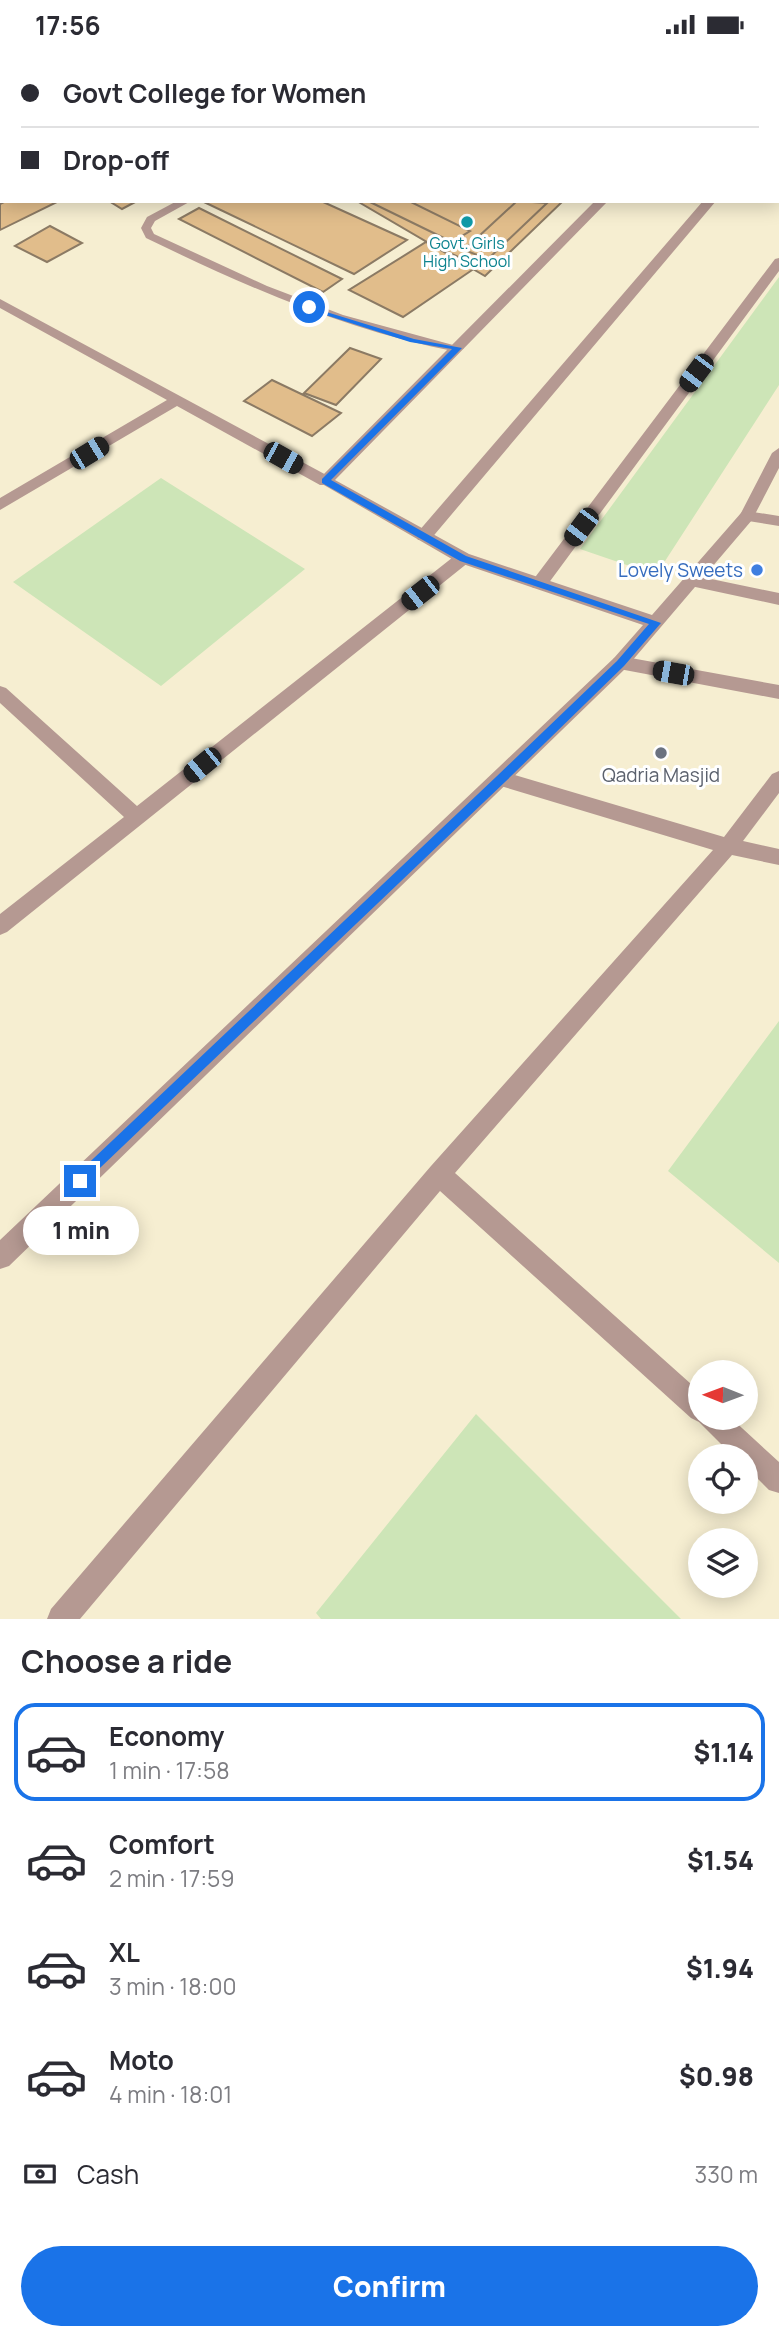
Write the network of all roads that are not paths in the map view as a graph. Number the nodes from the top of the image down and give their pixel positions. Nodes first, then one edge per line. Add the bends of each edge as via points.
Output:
1 (182, 203) edge
2 (600, 203) edge
3 (708, 203) edge
4 (779, 262) edge
5 (0, 303) edge
6 (458, 348) junction
7 (177, 400) junction
8 (779, 453) edge
9 (325, 481) junction
10 (0, 505) edge
11 (747, 516) junction
12 (779, 521) edge
13 (424, 536) junction
14 (463, 558) junction
15 (692, 581) junction
16 (539, 584) junction
17 (779, 599) edge
18 (656, 623) junction
19 (620, 663) junction
20 (779, 692) edge
21 (0, 693) edge
22 (501, 779) junction
23 (779, 779) edge
24 (137, 817) junction
25 (728, 846) junction
26 (779, 857) edge
27 (0, 926) edge
28 (439, 1174) junction
29 (0, 1257) edge
30 (688, 1398) edge
31 (724, 1430) edge
32 (779, 1480) edge
33 (61, 1619) edge

1 - 6 lane via 151,219 146,228 150,236 283,299 413,341
2 - 6 street
3 - 13 street
4 - 16 street
5 - 7 street
6 - 9 street
7 - 9 street
7 - 10 street
8 - 11 street
9 - 13 street
11 - 12 street
11 - 15 street
13 - 14 street
14 - 16 street
14 - 24 street
15 - 17 street
15 - 18 street
16 - 18 street
18 - 19 street
19 - 20 street
19 - 22 street
21 - 24 street
22 - 25 street
22 - 29 street
23 - 25 street
24 - 27 street
25 - 26 street
25 - 28 street
28 - 30 street
28 - 33 street
31 - 32 street

